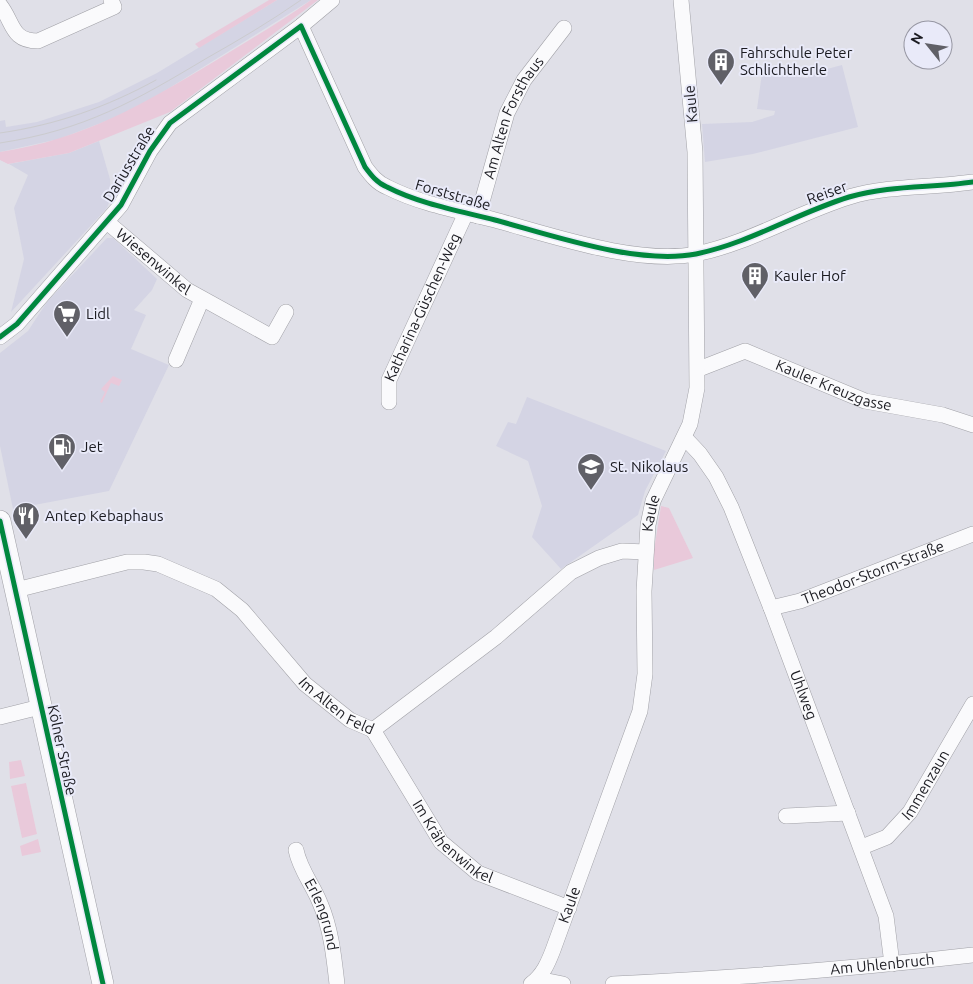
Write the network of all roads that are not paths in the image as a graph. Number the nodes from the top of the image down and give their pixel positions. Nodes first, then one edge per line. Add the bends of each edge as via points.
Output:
1 (332, 0) edge
2 (681, 0) edge
3 (117, 2) edge
4 (0, 5) edge
5 (300, 26) junction
6 (564, 28) dead end
7 (973, 182) edge
8 (472, 214) junction
9 (107, 222) junction
10 (695, 254) junction
11 (202, 299) junction
12 (286, 312) dead end
13 (0, 337) edge
14 (176, 360) dead end
15 (699, 369) junction
16 (389, 402) dead end
17 (973, 425) edge
18 (685, 438) junction
19 (0, 521) edge
20 (973, 534) edge
21 (646, 552) junction
22 (16, 590) junction
23 (771, 608) junction
24 (973, 704) edge
25 (40, 707) junction
26 (0, 717) edge
27 (373, 730) junction
28 (848, 813) junction
29 (786, 816) dead end
30 (862, 847) junction
31 (296, 850) dead end
32 (569, 908) junction
33 (973, 955) edge
34 (892, 964) junction
35 (534, 981) edge
36 (102, 984) edge
37 (337, 984) edge
38 (563, 984) edge
39 (613, 984) edge

1 - 5 street, Dariusstraße
2 - 10 street, Kaule via 695,152
3 - 4 street via 38,41 29,41 18,35
5 - 8 street, Forststraße via 369,173 394,190
5 - 9 street, Dariusstraße via 170,123 150,151 121,205
6 - 8 street, Am Alten Forsthaus via 524,80 507,113
7 - 10 street, Reiser via 898,188 852,196 757,236
8 - 10 street, Forststraße via 604,249 653,255
8 - 16 street, Katharina-Güschen-Weg via 389,380
9 - 11 street, Wiesenwinkel via 169,276
9 - 13 street, Dariusstraße via 17,324
10 - 15 street, Kaule
11 - 12 street, Wiesenwinkel via 272,337
11 - 14 street, Wiesenwinkel
15 - 17 street, Kauler Kreuzgasse via 745,351 865,401 943,415
15 - 18 street, Kaule via 694,409
18 - 21 street, Kaule via 653,501
18 - 23 street, Uhlweg via 716,477
19 - 22 main road, Kölner Straße
20 - 23 street, Theodor-Storm-Straße via 800,601
21 - 27 street, Im Alten Feld via 622,551 571,572 496,637
21 - 32 street, Kaule via 645,674 640,711
22 - 25 main road, Kölner Straße
22 - 27 street, Im Alten Feld via 127,562 158,564 224,594 250,619 305,684 350,720
23 - 28 street, Uhlweg
24 - 30 street, Immenzaun via 910,812 886,837
25 - 26 street
25 - 36 main road, Kölner Straße
27 - 32 street, Im Krähenwinkel via 441,842 478,873
28 - 29 street
28 - 30 street, Uhlweg
30 - 34 street, Uhlweg via 886,916
31 - 37 street, Erlengrund via 299,865 322,906 334,951
32 - 35 street, Kaule via 546,966
33 - 34 street, Am Uhlenbruch
34 - 39 street, Am Uhlenbruch
35 - 38 street

